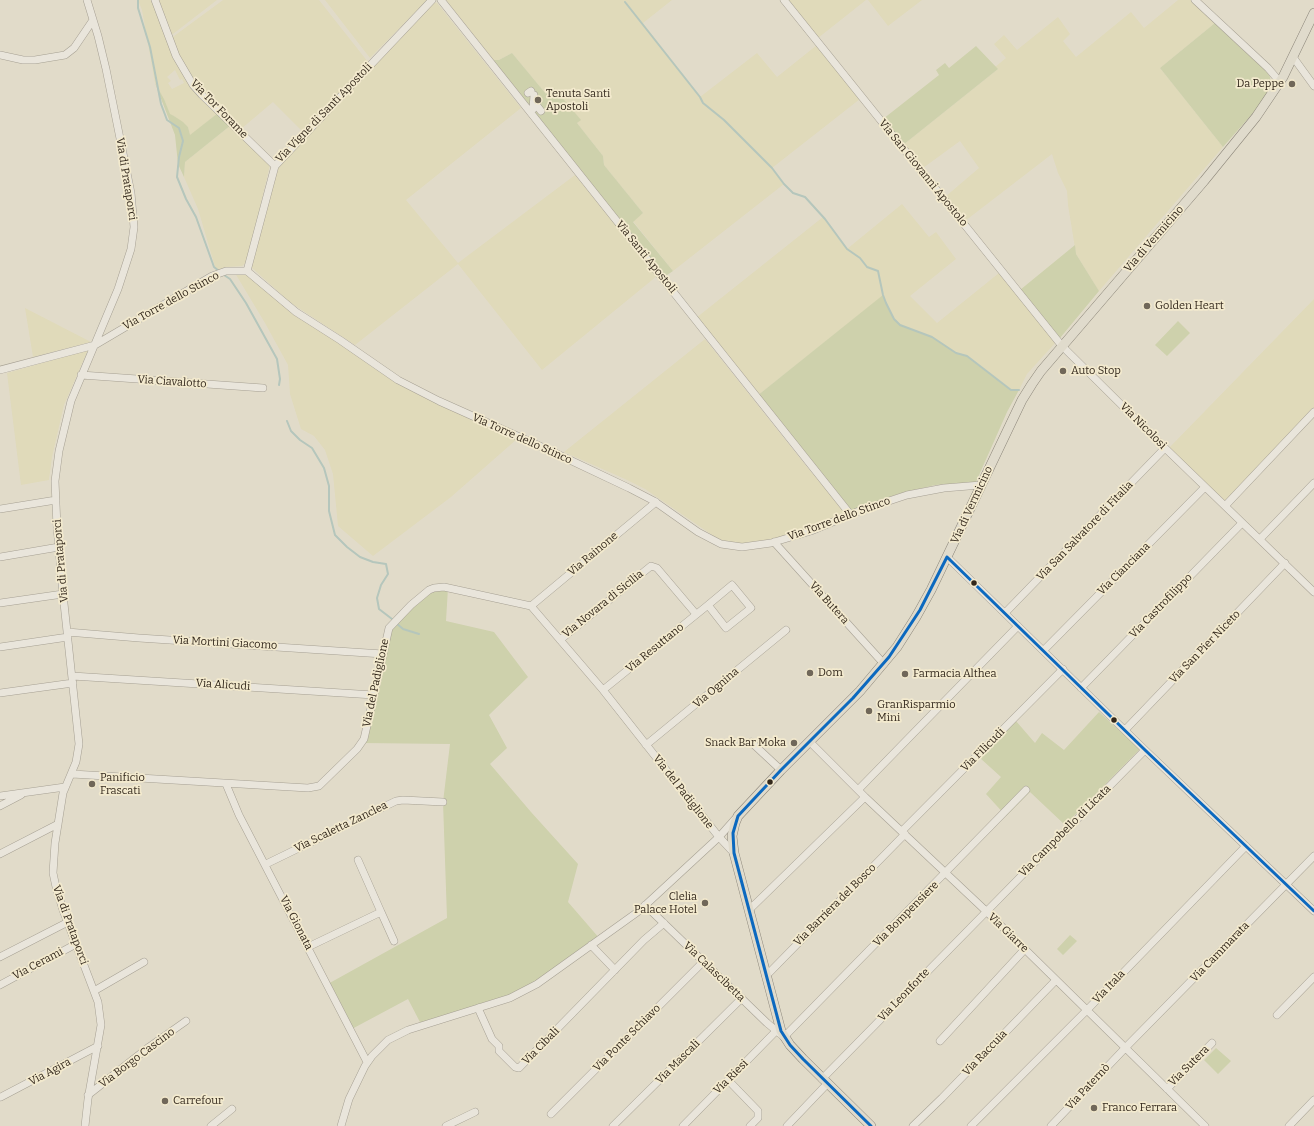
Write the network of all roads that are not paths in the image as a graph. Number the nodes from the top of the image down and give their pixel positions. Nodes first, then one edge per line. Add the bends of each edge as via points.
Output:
1 (87, 0) edge
2 (155, 0) edge
3 (432, 0) edge
4 (441, 0) edge
5 (784, 0) edge
6 (1195, 0) edge
7 (1314, 13) edge
8 (93, 20) junction
9 (0, 55) edge
10 (1293, 57) junction
11 (1280, 82) junction
12 (1314, 86) edge
13 (532, 98) dead end
14 (541, 111) dead end
15 (275, 166) junction
16 (247, 271) junction
17 (95, 345) junction
18 (1062, 346) junction
19 (0, 370) edge
20 (81, 375) junction
21 (263, 388) dead end
22 (1314, 412) edge
23 (1165, 448) junction
24 (1314, 483) edge
25 (982, 485) junction
26 (1205, 487) junction
27 (56, 500) junction
28 (656, 502) junction
29 (1225, 506) junction
30 (0, 509) edge
31 (850, 514) junction
32 (1242, 524) junction
33 (1260, 539) junction
34 (774, 542) junction
35 (59, 547) junction
36 (0, 557) edge
37 (947, 557) junction
38 (1285, 563) junction
39 (1314, 592) edge
40 (63, 594) junction
41 (0, 603) edge
42 (708, 605) junction
43 (531, 606) junction
44 (1005, 613) junction
45 (696, 614) junction
46 (1018, 626) junction
47 (786, 630) dead end
48 (68, 634) junction
49 (560, 640) junction
50 (0, 647) edge
51 (1044, 650) junction
52 (383, 654) junction
53 (884, 664) junction
54 (1063, 669) junction
55 (72, 679) junction
56 (1081, 688) junction
57 (603, 690) junction
58 (0, 693) edge
59 (374, 695) junction
60 (1125, 730) junction
61 (751, 742) dead end
62 (810, 742) junction
63 (646, 745) junction
64 (1145, 750) junction
65 (781, 770) junction
66 (72, 774) junction
67 (226, 784) junction
68 (65, 787) junction
69 (858, 790) junction
70 (1026, 790) dead end
71 (26, 792) junction
72 (0, 796) edge
73 (865, 797) junction
74 (443, 802) dead end
75 (0, 806) edge
76 (738, 816) junction
77 (58, 824) junction
78 (904, 833) junction
79 (732, 836) junction
80 (719, 837) junction
81 (1246, 846) junction
82 (734, 853) junction
83 (0, 854) edge
84 (1314, 856) edge
85 (358, 860) dead end
86 (266, 864) junction
87 (946, 874) junction
88 (1286, 884) junction
89 (645, 905) junction
90 (750, 909) junction
91 (1314, 911) edge
92 (381, 912) junction
93 (986, 912) junction
94 (68, 922) junction
95 (664, 923) junction
96 (394, 941) dead end
97 (76, 944) junction
98 (591, 945) junction
99 (308, 947) junction
100 (1025, 950) junction
101 (0, 957) edge
102 (144, 962) dead end
103 (703, 962) junction
104 (615, 970) junction
105 (766, 976) junction
106 (1314, 977) edge
107 (1056, 980) junction
108 (0, 985) edge
109 (94, 991) junction
110 (742, 998) junction
111 (478, 1008) junction
112 (1087, 1010) junction
113 (1277, 1015) dead end
114 (186, 1021) dead end
115 (780, 1032) junction
116 (940, 1041) dead end
117 (1212, 1044) dead end
118 (98, 1046) junction
119 (1125, 1048) junction
120 (367, 1062) junction
121 (728, 1080) junction
122 (825, 1081) junction
123 (1167, 1089) junction
124 (88, 1096) junction
125 (1, 1097) dead end
126 (1314, 1100) edge
127 (232, 1109) dead end
128 (475, 1112) dead end
129 (551, 1114) dead end
130 (84, 1126) edge
131 (211, 1126) edge
132 (341, 1126) edge
133 (446, 1126) edge
134 (613, 1126) edge
135 (683, 1126) edge
136 (750, 1126) edge
137 (787, 1126) edge
138 (872, 1126) edge
139 (914, 1126) edge
140 (971, 1126) edge
141 (1051, 1126) edge
142 (1205, 1126) edge
143 (1289, 1126) edge

1 - 8 street, Via di Prataporci
2 - 15 street, Via Tor Forame via 176,56 193,85
3 - 15 street, Via Vigne di Santi Apostoli
4 - 31 street, Via Santi Apostoli
5 - 18 street, Via San Giovanni Apostolo
6 - 11 street
7 - 10 main road, Via di Vermicino
8 - 9 street via 74,48 61,56 31,60
8 - 17 street, Via di Prataporci via 102,49 131,193 134,226 132,245 125,268
10 - 11 main road, Via di Vermicino
10 - 12 street
11 - 18 main road, Via di Vermicino via 1256,117 1204,180
13 - 14 street
15 - 16 street, Via Vigne di Santi Apostoli
16 - 17 street, Via Torre dello Stinco via 230,271 212,276
16 - 28 street, Via Torre dello Stinco via 296,312 404,383 439,402 571,460
17 - 19 street, Via Torre dello Stinco
17 - 20 street, Via di Prataporci
18 - 23 street, Via Nicolosi
18 - 25 main road, Via di Vermicino via 1028,390
20 - 21 street, Via Ciavalotto
20 - 27 street, Via di Prataporci via 59,451 55,481
22 - 29 street
23 - 26 street, Via Nicolosi
23 - 44 street, Via San Salvatore di Fitalia
24 - 33 street
25 - 31 street, Via Torre dello Stinco via 919,492
25 - 37 main road, Via di Vermicino
26 - 29 street, Via Nicolosi
26 - 51 street, Via Cianciana
27 - 30 street
27 - 35 street, Via di Prataporci
28 - 34 street, Via Torre dello Stinco via 719,544 742,547
28 - 43 street, Via Rainone
29 - 32 street, Via Nicolosi
31 - 34 street, Via Torre dello Stinco via 812,531
32 - 33 street, Via Nicolosi
32 - 56 street, Via Castrofilippo
33 - 38 street, Via Nicolosi
34 - 53 street, Via Butera
35 - 36 street
35 - 40 street, Via di Prataporci
37 - 44 street
37 - 53 main road, Via di Vermicino via 918,614
38 - 39 street, Via Nicolosi
38 - 60 street, Via San Pier Niceto
40 - 41 street
40 - 48 street, Via di Prataporci
42 - 42 street, Via Resuttano via 726,628 751,608 732,585
42 - 45 street, Via Resuttano
43 - 49 street, Via del Padiglione
43 - 52 street, Via del Padiglione via 444,587 432,588 391,626
44 - 46 street
45 - 49 street, Via Novara di Sicilia via 657,568 651,566
45 - 57 street, Via Resuttano
46 - 51 street
46 - 69 street
47 - 63 street, Via Ognina
48 - 50 street, Via Mortini Giacomo
48 - 52 street, Via Mortini Giacomo
48 - 55 street, Via di Prataporci
49 - 57 street, Via del Padiglione
51 - 54 street
52 - 59 street, Via del Padiglione
53 - 62 main road, Via di Vermicino
54 - 56 street
54 - 78 street, Via Filicudi
55 - 58 street, Via Alicudi
55 - 59 street, Via Alicudi
55 - 66 street, Via di Prataporci via 79,744
56 - 60 street
57 - 63 street, Via del Padiglione
59 - 67 street, Via del Padiglione via 360,745 319,786 308,788
60 - 64 street
61 - 65 street
62 - 65 main road, Via di Vermicino
62 - 69 street, Via Giarre
63 - 80 street, Via del Padiglione
64 - 81 street
64 - 93 street, Via Campobello di Licata
65 - 76 main road, Via di Vermicino
66 - 67 street, Via del Padiglione
66 - 68 street, Via di Prataporci
67 - 86 street, Via Gionata via 239,815
68 - 71 street
68 - 77 street, Via di Prataporci
69 - 73 street, Via Giarre
70 - 87 street, Via Bompensiere
71 - 72 street
71 - 75 street
73 - 78 street, Via Giarre
73 - 90 street
74 - 86 street, Via Scaletta Zanclea via 396,801
76 - 79 main road, Via di Vermicino
76 - 80 street
77 - 83 street
77 - 94 street, Via di Prataporci via 53,873
78 - 87 street, Via Giarre
78 - 105 street, Via Barriera del Bosco
79 - 80 street via 726,840
79 - 82 main road, Via di Vermicino
80 - 82 street, Via del Padiglione
80 - 89 street
81 - 88 street
81 - 112 street, Via Itala
82 - 90 main road, Via di Vermicino
84 - 88 street, Via Cammarata
85 - 92 street
86 - 99 street, Via Gionata
87 - 93 street, Via Giarre
87 - 115 street, Via Bompensiere
88 - 91 street
88 - 119 street, Via Cammarata
89 - 95 street, Via Calascibetta
89 - 98 street
90 - 105 main road, Via di Vermicino
92 - 96 street
92 - 99 street
93 - 100 street, Via Giarre
93 - 122 street, Via Leonforte
94 - 97 street, Via di Prataporci
94 - 101 street
95 - 103 street, Via Calascibetta
95 - 104 street, Via Cibali
97 - 108 street, Via Cerami
97 - 109 street, Via di Prataporci
98 - 104 street
98 - 111 street via 533,987 510,998
99 - 120 street, Via Gionata
100 - 107 street, Via Giarre
100 - 116 street
102 - 109 street
103 - 110 street, Via Calascibetta
103 - 129 street, Via Ponte Schiavo
104 - 111 street, Via Cibali via 519,1068 498,1050 499,1046
105 - 115 main road, Via di Vermicino
106 - 113 street
107 - 112 street, Via Giarre
107 - 139 street, Via Raccuia
109 - 118 street, Via di Prataporci via 102,1025
110 - 115 street, Via Calascibetta
110 - 134 street, Via Mascali
111 - 120 street via 393,1036
112 - 119 street, Via Giarre
112 - 140 street, Via Itala
114 - 124 street, Via Borgo Cascino
115 - 121 street, Via Riesi
115 - 122 main road, Via di Vermicino via 798,1055
117 - 123 street, Via Sutera
118 - 124 street, Via di Prataporci
118 - 125 street, Via Agira
119 - 123 street, Via Giarre
119 - 141 street, Via Paternò
120 - 132 street via 348,1099
121 - 135 street, Via Riesi
121 - 136 street via 758,1112 758,1118
122 - 137 street, Via Leonforte
122 - 138 main road, Via di Vermicino
123 - 142 street, Via Giarre
124 - 130 street, Via di Prataporci
126 - 143 street
127 - 131 street
128 - 133 street

